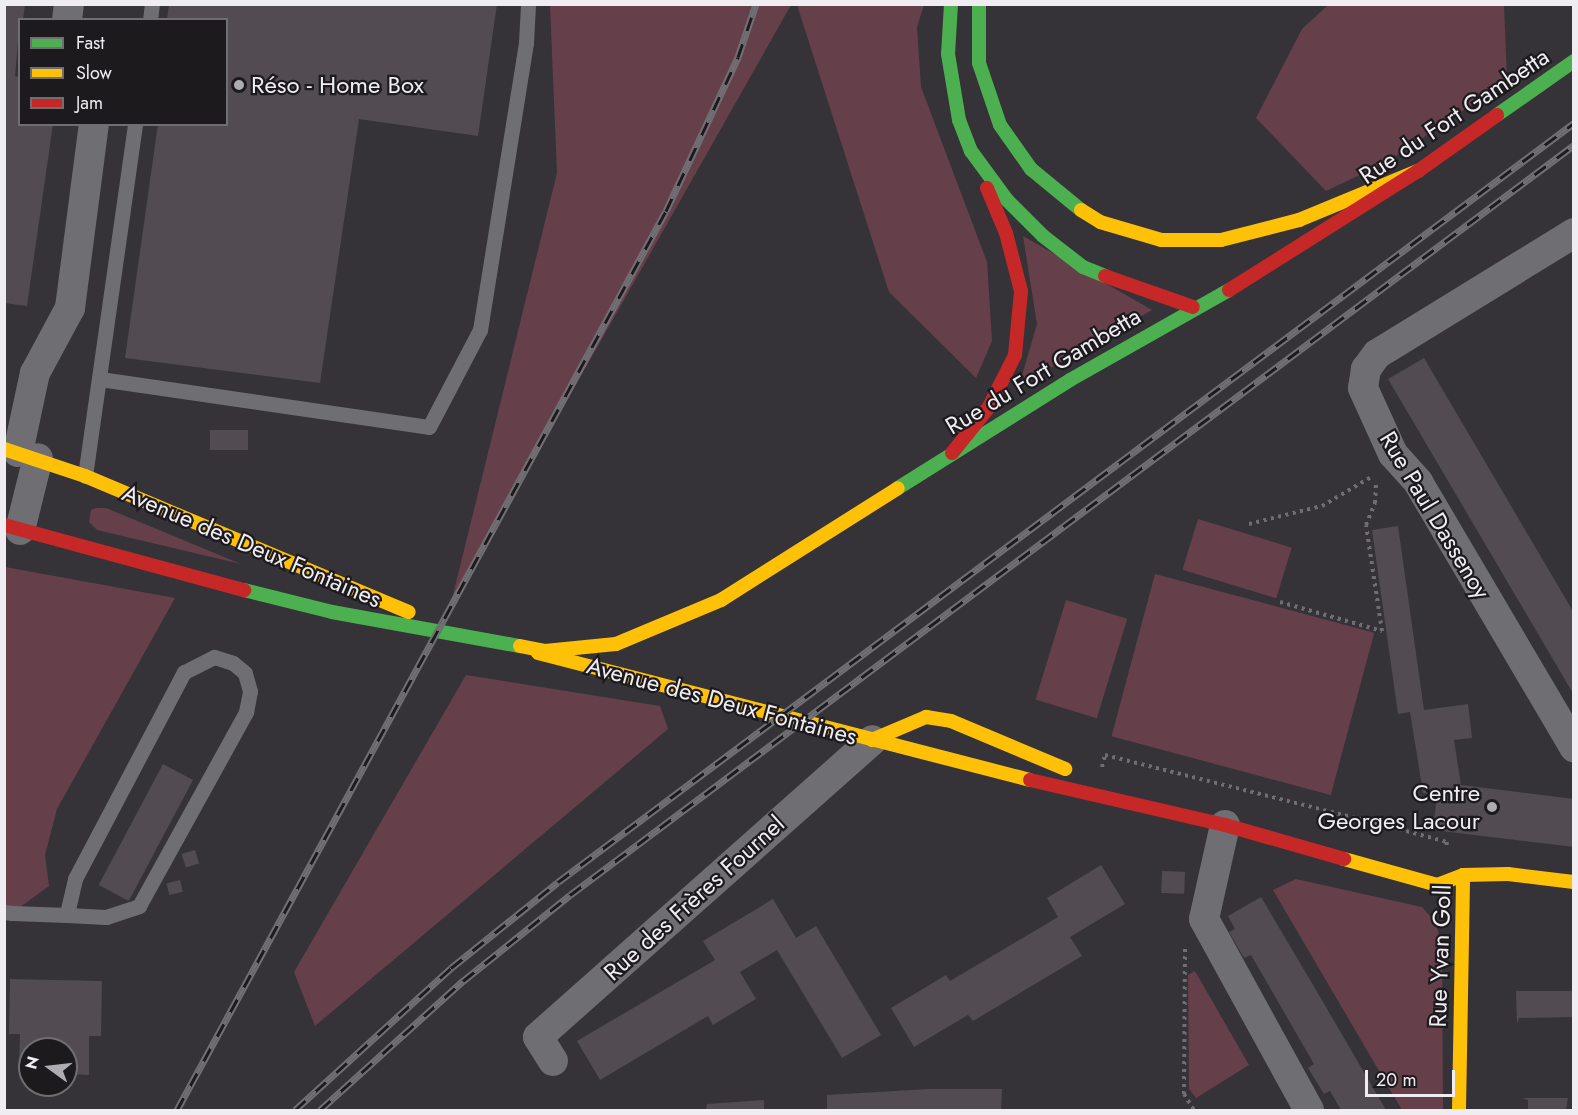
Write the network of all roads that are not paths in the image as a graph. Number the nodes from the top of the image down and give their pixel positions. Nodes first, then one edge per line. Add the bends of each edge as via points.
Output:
1 (528, 4) edge
2 (951, 4) edge
3 (979, 4) edge
4 (1574, 61) edge
5 (94, 126) edge
6 (135, 126) edge
7 (971, 151) junction
8 (1418, 171) junction
9 (1574, 233) edge
10 (1193, 307) junction
11 (100, 379) junction
12 (20, 453) edge
13 (952, 453) junction
14 (85, 476) junction
15 (12, 527) edge
16 (466, 637) junction
17 (510, 646) junction
18 (872, 740) junction
19 (1574, 747) edge
20 (1100, 779) road end
21 (1155, 793) dead end
22 (1225, 825) junction
23 (1463, 874) junction
24 (1574, 882) edge
25 (4, 912) edge
26 (67, 915) junction
27 (553, 1061) dead end
28 (1309, 1110) edge
29 (1459, 1110) edge

1 - 11 lane via 526,43 480,330 429,427
2 - 7 main road via 948,54 959,120
3 - 8 main road via 979,63 1000,125 1031,170 1065,200 1100,222 1161,240 1221,240 1299,220
4 - 8 main road, Rue du Fort Gambetta
5 - 12 street via 70,308 34,373
6 - 11 lane
7 - 10 main road via 1007,200 1043,236 1083,267 1140,291
7 - 13 main road via 1006,233 1021,291 1015,355 988,407
8 - 10 main road, Rue du Fort Gambetta via 1256,275
9 - 19 street, Rue Paul Dassenoy via 1377,354 1366,369 1363,388 1384,465 1419,482
10 - 13 main road, Rue du Fort Gambetta
11 - 14 lane
12 - 14 main road, Avenue des Deux Fontaines
12 - 15 street, Avenue des Deux Fontaines
13 - 17 main road, Rue du Fort Gambetta via 721,600 687,616 643,635 580,650
14 - 16 main road, Avenue des Deux Fontaines
15 - 16 main road, Avenue des Deux Fontaines via 125,561 321,609
16 - 17 main road, Avenue des Deux Fontaines
17 - 18 main road, Avenue des Deux Fontaines
18 - 20 main road, Avenue des Deux Fontaines via 926,717 951,721 1046,764
18 - 22 main road, Avenue des Deux Fontaines
18 - 27 street, Rue des Frères Fournel via 538,1037
21 - 22 main road, Avenue des Deux Fontaines via 1210,807
22 - 23 main road, Avenue des Deux Fontaines via 1437,885
22 - 28 street via 1204,919
23 - 24 main road, Rue Yvan Goll via 1508,874
23 - 29 main road, Rue Yvan Goll
25 - 26 lane
26 - 26 lane via 106,917 139,906 246,712 250,691 245,673 233,663 214,657 184,672 75,879

